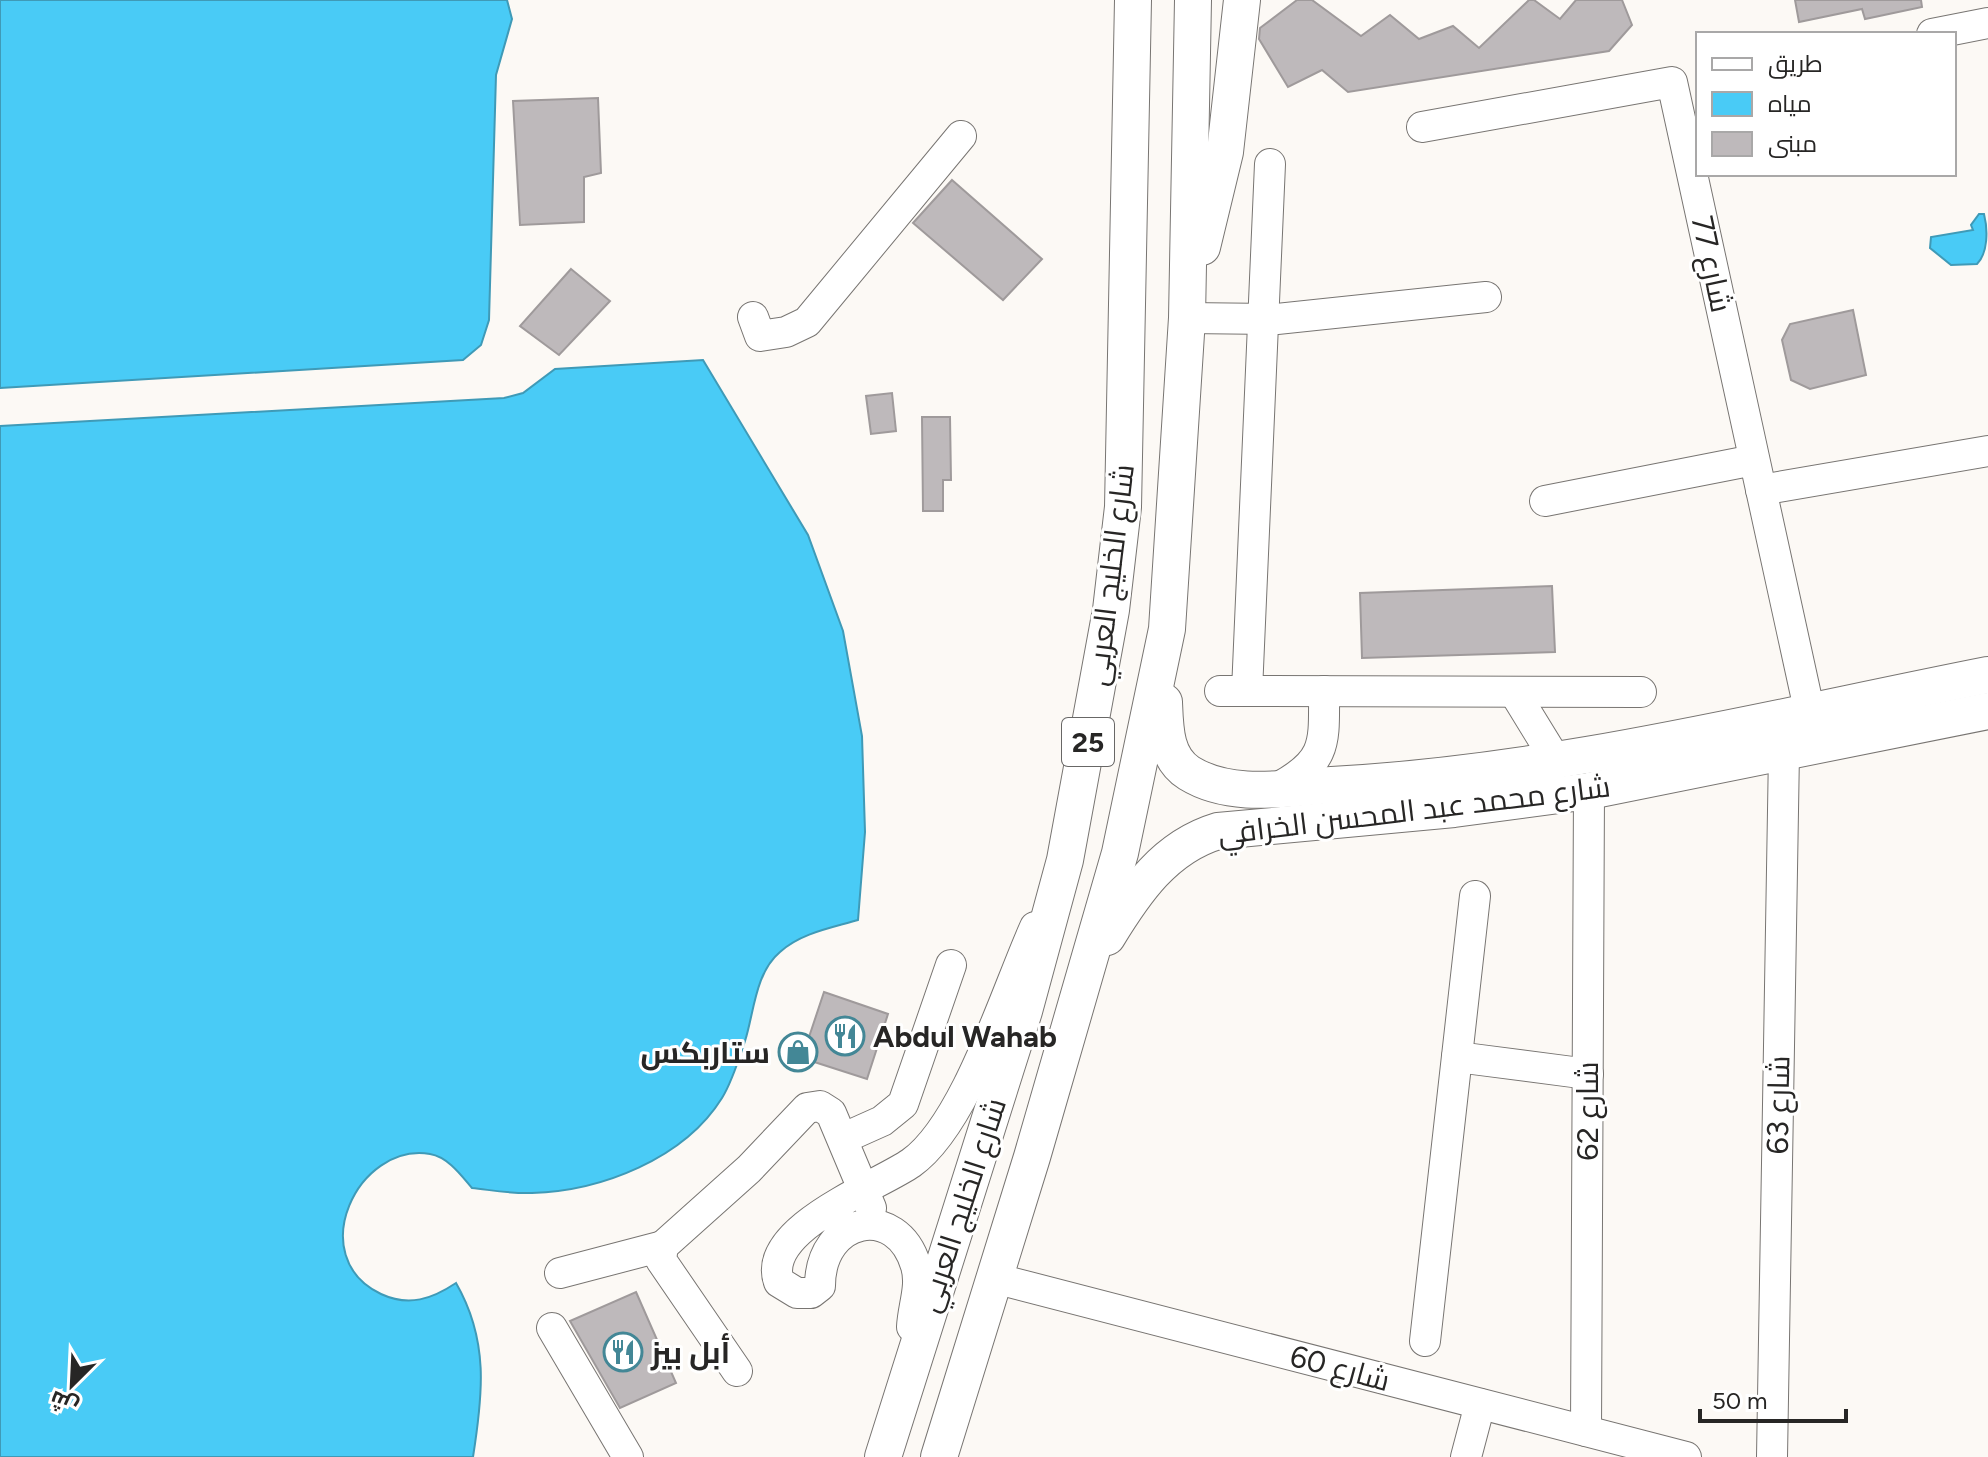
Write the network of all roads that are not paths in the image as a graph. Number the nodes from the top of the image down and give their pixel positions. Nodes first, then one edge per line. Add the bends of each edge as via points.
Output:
1 (1133, 0) edge
2 (1193, 0) edge
3 (1242, 0) edge
4 (1988, 23) edge
5 (1942, 32) edge
6 (1422, 127) dead end
7 (961, 136) dead end
8 (1270, 164) dead end
9 (1486, 297) dead end
10 (1188, 308) junction
11 (753, 317) dead end
12 (1263, 318) junction
13 (1988, 451) edge
14 (1754, 460) junction
15 (1761, 490) junction
16 (1545, 501) dead end
17 (1167, 629) junction
18 (1988, 675) edge
19 (1324, 691) junction
20 (1514, 692) junction
21 (1641, 692) dead end
22 (1810, 710) junction
23 (1988, 711) edge
24 (1324, 745) junction
25 (1801, 749) junction
26 (1557, 762) junction
27 (1343, 784) junction
28 (1277, 788) junction
29 (1589, 791) junction
30 (1365, 818) junction
31 (1065, 860) junction
32 (1475, 896) dead end
33 (951, 965) dead end
34 (1088, 967) junction
35 (1024, 1011) junction
36 (1457, 1057) junction
37 (1588, 1074) junction
38 (844, 1138) junction
39 (1032, 1157) junction
40 (865, 1189) junction
41 (876, 1225) junction
42 (663, 1246) junction
43 (560, 1273) dead end
44 (994, 1278) junction
45 (552, 1328) dead end
46 (1425, 1341) dead end
47 (918, 1345) junction
48 (737, 1371) dead end
49 (1480, 1404) junction
50 (1586, 1431) junction
51 (628, 1457) edge
52 (883, 1457) edge
53 (939, 1457) edge
54 (1466, 1457) edge
55 (1686, 1457) edge
56 (1772, 1457) edge

1 - 31 main road, شارع الخليج العربي / 25 via 1123,507 1111,610
2 - 10 main road, شارع الخليج العربي / 25
3 - 10 main road via 1225,152
4 - 5 street
6 - 14 street, شارع 77 via 1672,82
7 - 11 street via 807,322 760,336
8 - 12 street
9 - 12 street
10 - 12 street
10 - 17 main road, شارع الخليج العربي / 25
12 - 19 street via 1234,691
13 - 15 street
14 - 15 street, شارع 77
14 - 16 street
15 - 22 street, شارع 77
17 - 28 main road, شارع محمد عبد المحسن الخرافي via 1165,722 1175,759 1192,775 1218,785
17 - 34 main road, شارع الخليج العربي / 25 via 1120,853
18 - 22 main road, شارع محمد عبد المحسن الخرافي
19 - 20 street
19 - 24 street
20 - 21 street
20 - 26 street
22 - 25 street, شارع 77
22 - 26 main road, شارع محمد عبد المحسن الخرافي
23 - 25 main road, شارع محمد عبد المحسن الخرافي
24 - 27 street
24 - 28 street via 1300,774
25 - 29 main road, شارع محمد عبد المحسن الخرافي
25 - 56 street, شارع 63
26 - 27 main road, شارع محمد عبد المحسن الخرافي
27 - 28 main road, شارع محمد عبد المحسن الخرافي
27 - 30 main road
29 - 30 main road, شارع محمد عبد المحسن الخرافي
29 - 37 street, شارع 62
30 - 34 main road, شارع محمد عبد المحسن الخرافي via 1228,829 1187,843 1145,882
31 - 35 main road, شارع الخليج العربي / 25
31 - 40 street via 967,1088 940,1136 911,1163
32 - 36 street
33 - 38 street via 903,1104 882,1121
34 - 39 main road, شارع الخليج العربي / 25
35 - 39 main road via 1025,1038 990,1154 996,1166 1012,1171
35 - 47 main road, شارع الخليج العربي / 25
36 - 37 street
36 - 46 street
37 - 50 street, شارع 62
38 - 40 street
38 - 42 street via 831,1113 820,1106 807,1108
39 - 44 main road, شارع الخليج العربي / 25
40 - 41 street
40 - 41 street via 832,1206 785,1247 777,1259 779,1282 797,1293 817,1291 825,1251 833,1242 853,1228
41 - 47 street via 897,1236 915,1264 918,1285 912,1323
42 - 43 street
42 - 48 street via 661,1260
44 - 49 street, شارع 60
44 - 53 main road, شارع الخليج العربي / 25
45 - 51 street
47 - 52 main road, شارع الخليج العربي / 25
49 - 50 street, شارع 60
49 - 54 street
50 - 55 street, شارع 60

